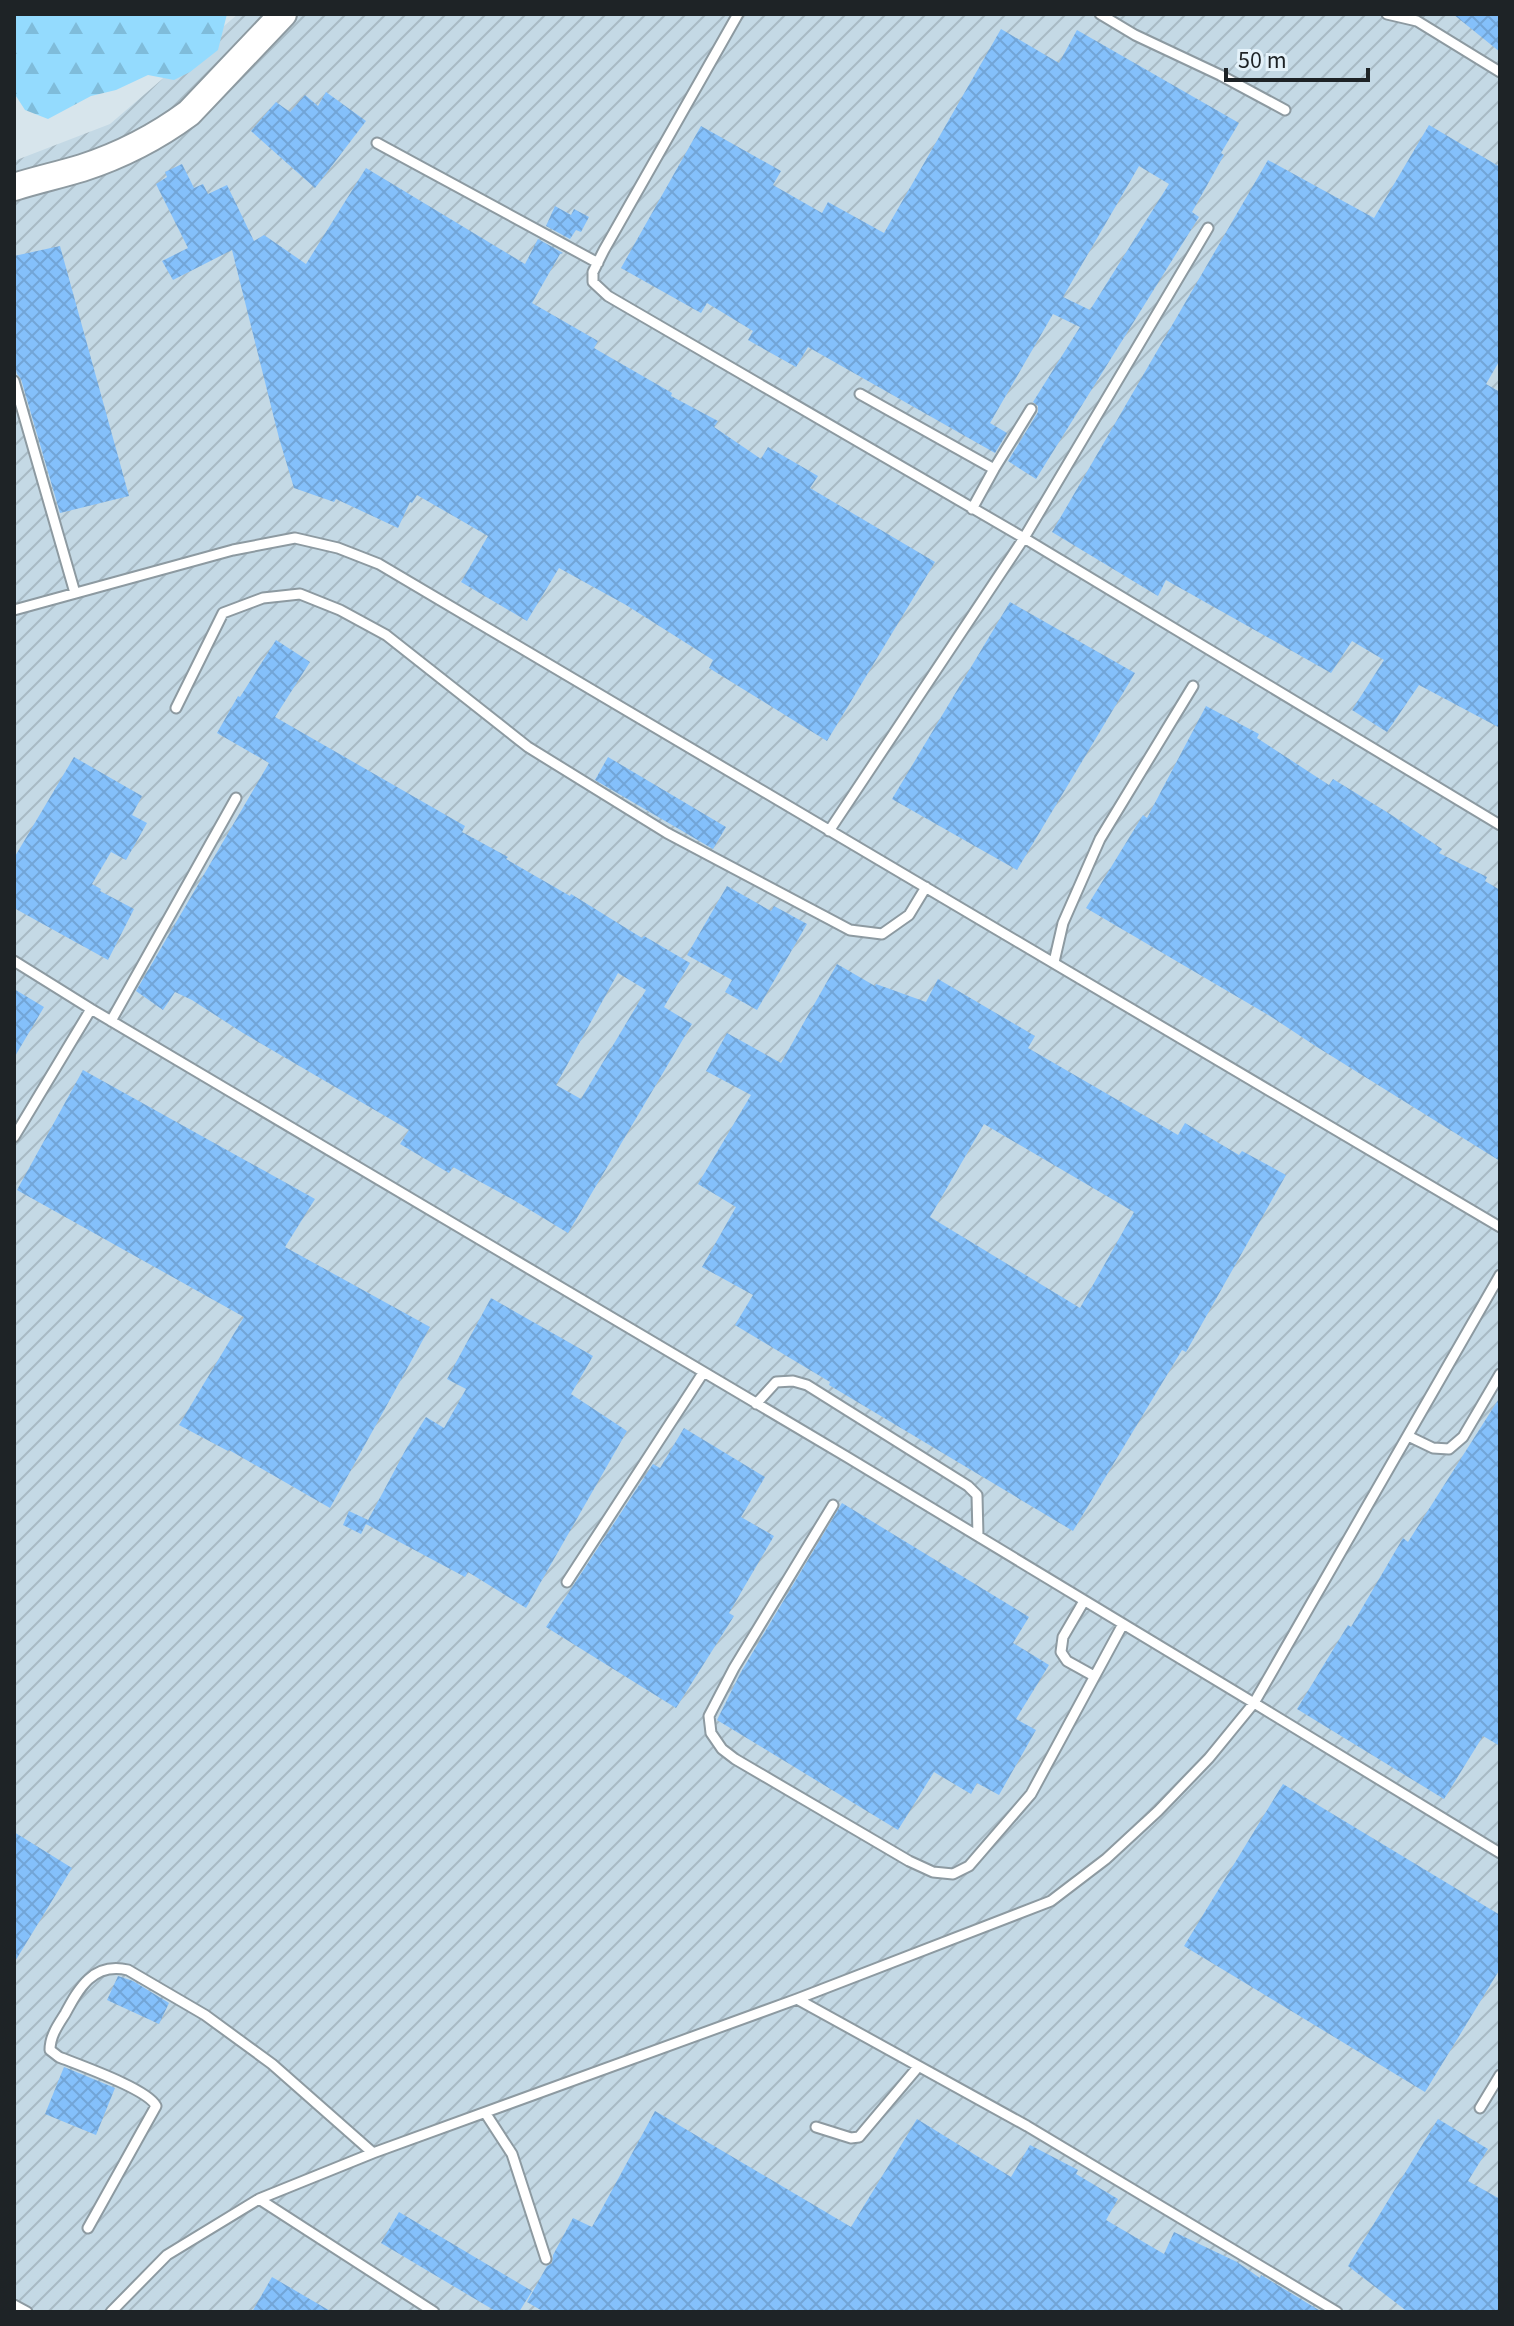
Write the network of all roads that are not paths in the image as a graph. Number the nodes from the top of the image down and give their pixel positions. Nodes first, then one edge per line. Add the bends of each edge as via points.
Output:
1 (283, 14) edge
2 (738, 14) edge
3 (1100, 14) edge
4 (1387, 14) edge
5 (1420, 17) edge
6 (1500, 72) edge
7 (1285, 110) dead end
8 (377, 143) dead end
9 (14, 187) edge
10 (1208, 228) dead end
11 (598, 263) junction
12 (14, 381) edge
13 (860, 394) dead end
14 (1031, 409) dead end
15 (994, 469) junction
16 (972, 509) junction
17 (1024, 538) junction
18 (75, 593) junction
19 (14, 610) edge
20 (1193, 686) dead end
21 (176, 708) dead end
22 (236, 798) dead end
23 (1500, 825) edge
24 (829, 831) junction
25 (926, 887) junction
26 (14, 961) edge
27 (1054, 962) junction
28 (91, 1009) junction
29 (111, 1021) junction
30 (14, 1137) edge
31 (1500, 1227) edge
32 (1500, 1275) edge
33 (703, 1373) junction
34 (1500, 1374) edge
35 (756, 1404) junction
36 (1408, 1436) junction
37 (833, 1505) dead end
38 (978, 1536) junction
39 (567, 1582) dead end
40 (1084, 1601) junction
41 (1123, 1624) junction
42 (1094, 1676) junction
43 (1254, 1703) junction
44 (1500, 1853) edge
45 (797, 1999) junction
46 (918, 2067) junction
47 (1500, 2075) edge
48 (1480, 2108) dead end
49 (486, 2114) junction
50 (816, 2127) dead end
51 (373, 2153) junction
52 (259, 2199) junction
53 (88, 2228) dead end
54 (546, 2259) dead end
55 (14, 2305) edge
56 (27, 2312) edge
57 (111, 2312) edge
58 (434, 2312) edge
59 (1337, 2312) edge

1 - 9 main road via 174,124 122,152
2 - 11 lane
3 - 7 lane
4 - 5 lane
5 - 6 lane
8 - 11 lane
10 - 17 lane
11 - 16 lane via 593,282 608,296
12 - 18 lane
13 - 15 lane
14 - 15 lane
15 - 16 lane
16 - 17 lane
17 - 23 lane
17 - 24 lane
18 - 19 lane
18 - 24 lane via 295,538 338,548 379,564
20 - 27 lane via 1100,839 1063,923
21 - 25 lane via 223,613 263,598 300,594 386,635 528,747 667,833 850,930 882,934 909,915
22 - 29 lane
24 - 25 lane
25 - 27 lane
26 - 28 lane
27 - 31 lane
28 - 29 lane
28 - 30 lane
29 - 33 lane
32 - 36 lane
33 - 35 lane
33 - 39 lane
34 - 36 lane via 1463,1437 1449,1449
35 - 38 lane
35 - 38 lane via 776,1382 807,1385 968,1486 977,1495
36 - 43 lane
37 - 42 lane via 709,1716 711,1733 735,1759 909,1861 953,1874 969,1866 1031,1794
38 - 40 lane
40 - 41 lane
40 - 42 lane via 1063,1637 1061,1652
41 - 42 lane
41 - 43 lane
43 - 44 lane
43 - 45 lane via 1158,1811 1051,1901
45 - 46 lane
45 - 49 lane
46 - 50 lane via 859,2137
46 - 59 lane via 1053,2141
47 - 48 lane
49 - 51 lane
49 - 54 lane via 512,2154
51 - 52 lane
51 - 53 lane via 272,2064 205,2015 128,1970 101,1971 81,1986 50,2050 150,2098 156,2106
52 - 57 lane via 167,2255
52 - 58 lane
55 - 56 lane

